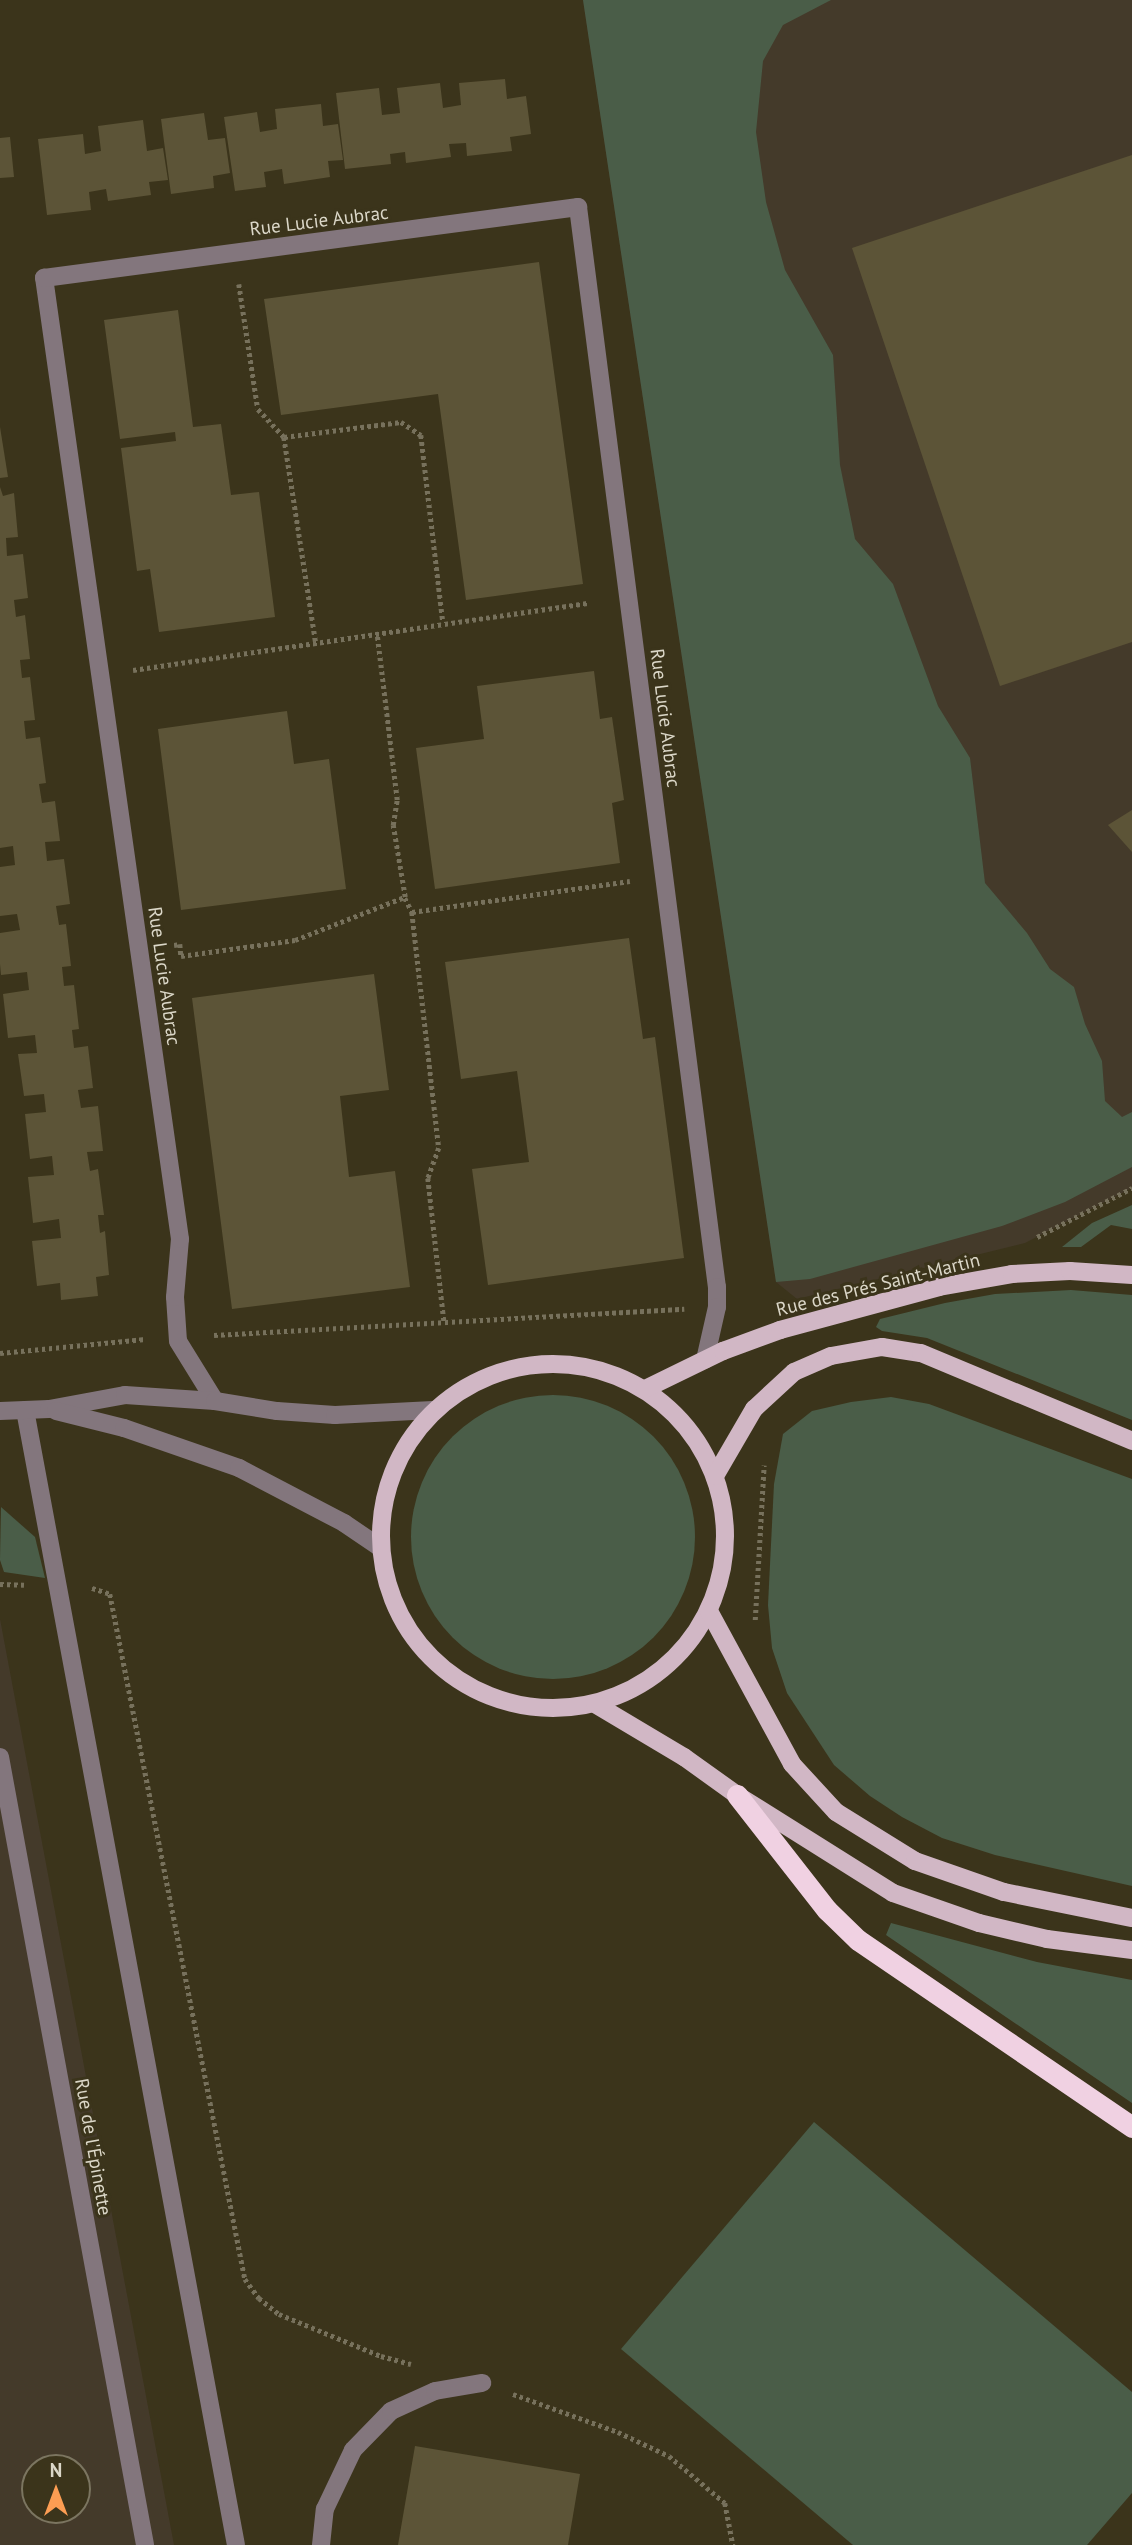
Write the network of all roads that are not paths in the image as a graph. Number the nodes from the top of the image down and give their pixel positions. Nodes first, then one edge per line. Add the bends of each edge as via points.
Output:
1 (1132, 1275) edge
2 (705, 1360) junction
3 (645, 1389) junction
4 (215, 1401) junction
5 (49, 1409) junction
6 (25, 1410) junction
7 (433, 1410) junction
8 (0, 1411) edge
9 (1132, 1441) edge
10 (715, 1476) junction
11 (378, 1546) junction
12 (709, 1611) junction
13 (596, 1704) junction
14 (0, 1757) edge
15 (737, 1795) junction
16 (1132, 1919) edge
17 (1132, 1950) edge
18 (1132, 2127) edge
19 (482, 2383) road end
20 (145, 2545) edge
21 (236, 2545) edge
22 (321, 2545) edge

1 - 2 main road, Rue des Prés Saint-Martin via 1012,1274 939,1287 780,1330
2 - 3 main road, Rue des Prés Saint-Martin
2 - 4 street, Rue Lucie Aubrac via 717,1307 578,207 44,278 180,1239 175,1297 178,1337
3 - 7 main road via 603,1371 559,1363 513,1368 470,1384
3 - 10 main road via 691,1432
4 - 5 street via 125,1395
4 - 7 street via 335,1415
5 - 6 street
5 - 11 street via 124,1428 239,1468
6 - 8 street
6 - 21 street
7 - 11 main road via 408,1440 390,1475
9 - 10 main road via 920,1353 881,1346 831,1356 794,1372 754,1409
10 - 12 main road via 724,1510 726,1545 721,1579
11 - 13 main road via 389,1593 408,1631 435,1663 469,1687 508,1703 550,1709
12 - 13 main road via 679,1654 639,1686
12 - 16 main road via 792,1764 836,1812 915,1861 1004,1892
13 - 15 main road
14 - 20 street, Rue de l'Épinette
15 - 17 main road via 893,1893 979,1923 1047,1939
15 - 18 highway via 827,1910 858,1940
19 - 22 street via 435,2391 391,2410 353,2450 326,2509

